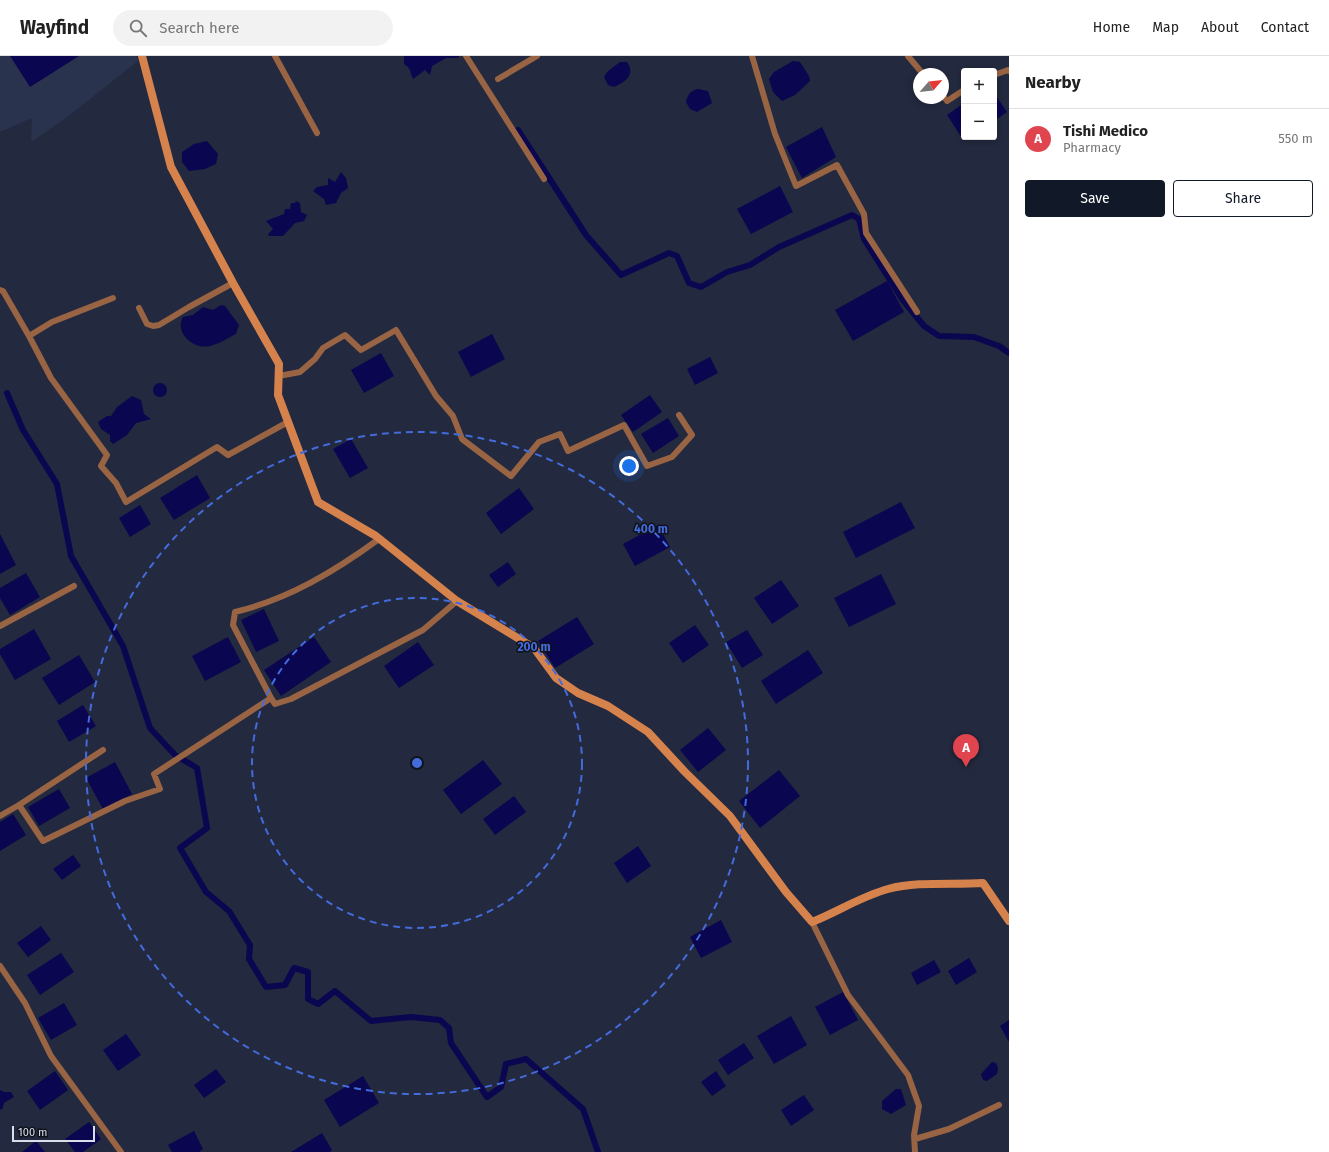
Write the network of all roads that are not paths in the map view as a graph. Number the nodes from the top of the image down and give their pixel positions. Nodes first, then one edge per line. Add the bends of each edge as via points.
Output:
1 (142, 56) edge
2 (275, 56) edge
3 (466, 56) edge
4 (537, 56) edge
5 (752, 56) edge
6 (908, 56) edge
7 (918, 68) edge
8 (1009, 71) edge
9 (997, 73) edge
10 (498, 79) dead end
11 (961, 92) edge
12 (949, 100) edge
13 (317, 133) dead end
14 (544, 179) dead end
15 (233, 283) junction
16 (0, 290) edge
17 (113, 298) dead end
18 (139, 308) dead end
19 (917, 312) dead end
20 (29, 336) junction
21 (279, 376) junction
22 (679, 415) dead end
23 (288, 422) junction
24 (379, 539) junction
25 (74, 586) dead end
26 (457, 601) junction
27 (0, 626) edge
28 (271, 698) junction
29 (103, 750) dead end
30 (19, 805) junction
31 (0, 816) edge
32 (1009, 921) edge
33 (812, 922) junction
34 (0, 966) edge
35 (999, 1105) dead end
36 (914, 1139) junction
37 (121, 1152) edge
38 (915, 1152) edge

1 - 15 street via 171,167
2 - 13 street
3 - 14 street
4 - 10 street
5 - 19 street via 775,134 796,186 837,165 864,214 866,233
6 - 7 street
8 - 9 street
11 - 12 street
15 - 18 street via 159,325 147,324
15 - 21 street via 279,364
16 - 20 street via 3,291
17 - 20 street via 52,322
20 - 23 street via 55,384 107,455 102,466 116,483 126,502 217,447 228,455
21 - 22 street via 300,372 316,359 323,348 345,336 361,350 396,330 436,396 453,416 462,439 511,476 539,442 560,434 568,451 624,425 647,466 672,457 692,435
21 - 23 street via 278,395
23 - 24 street via 318,502
24 - 26 street
24 - 28 street via 313,582 256,607 235,612 233,625
25 - 27 street
26 - 28 street via 423,630 290,699 275,704
26 - 33 street via 534,648 556,678 578,693 608,706 648,732 730,816 786,892
28 - 30 street via 154,774 160,789 125,801 43,841
29 - 30 street
30 - 31 street
32 - 33 street via 983,883 933,884 889,889
33 - 36 street via 848,995 908,1074 919,1106
34 - 37 street via 25,1002 52,1056
35 - 36 street via 949,1129
36 - 38 street

